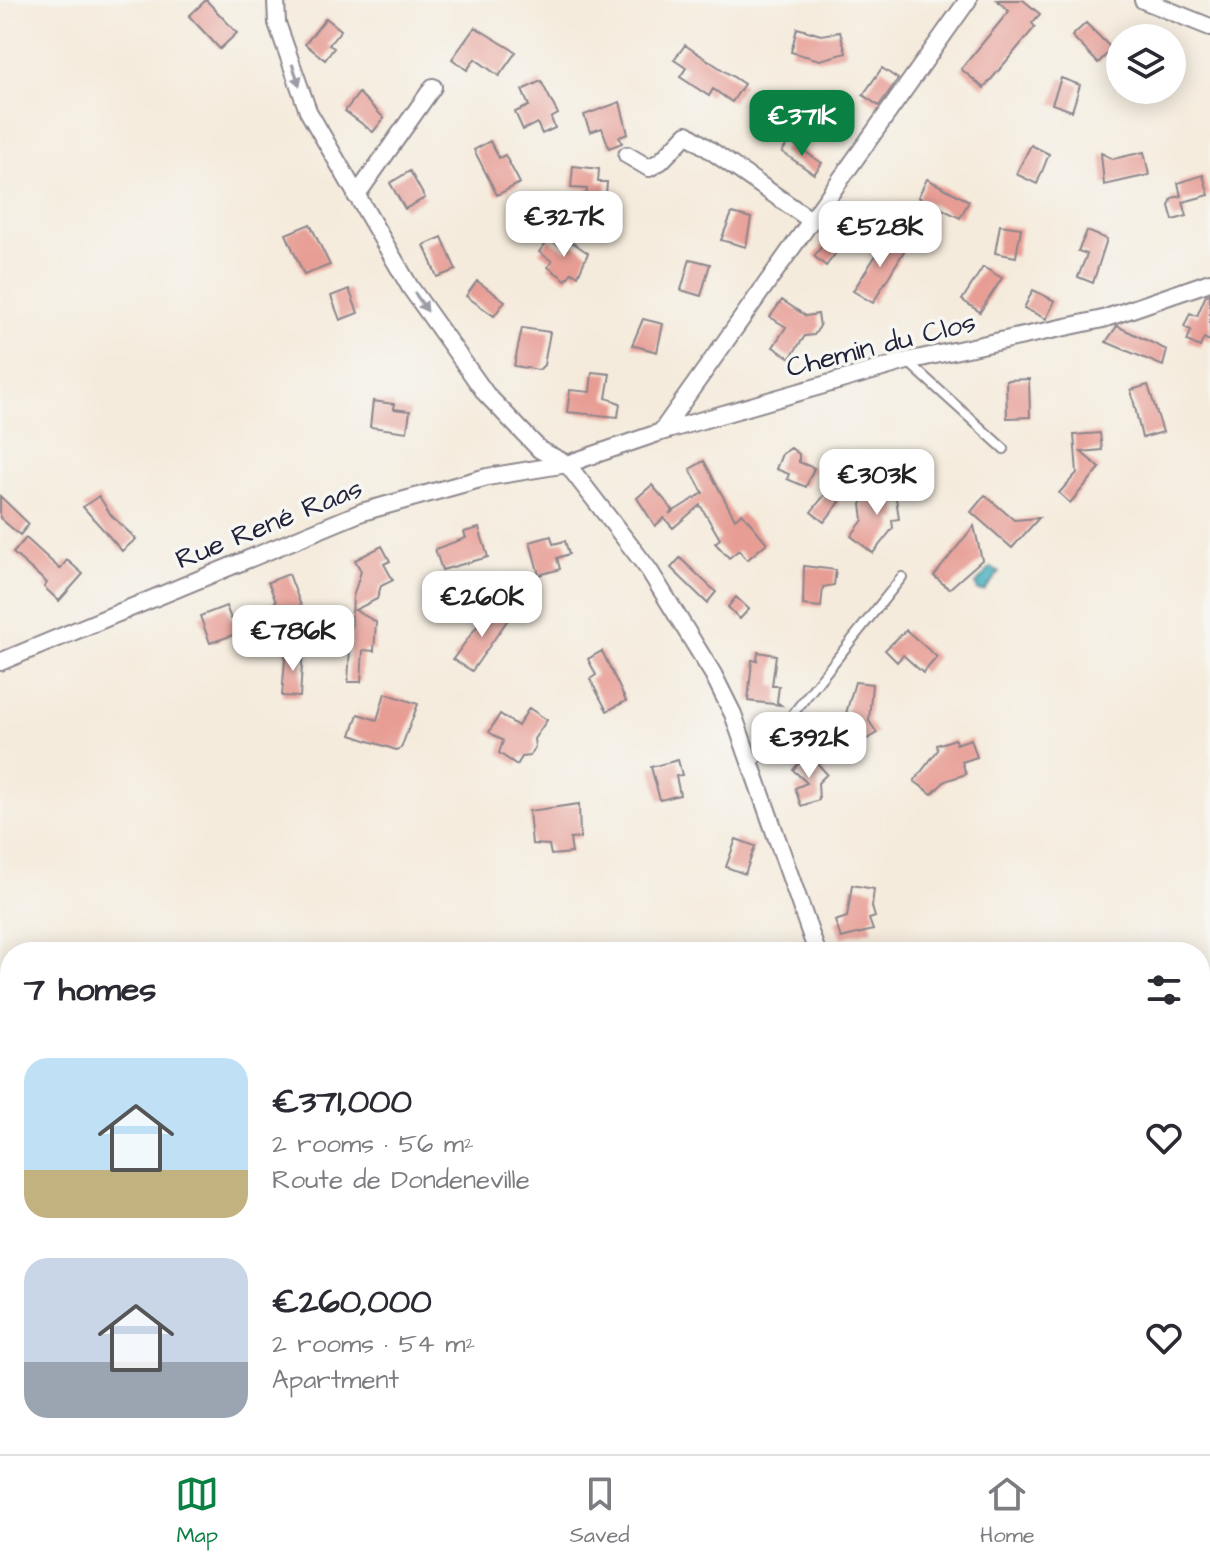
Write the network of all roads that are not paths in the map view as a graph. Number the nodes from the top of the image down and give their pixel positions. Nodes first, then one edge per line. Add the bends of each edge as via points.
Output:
1 (276, 0) edge
2 (968, 0) edge
3 (1143, 0) edge
4 (1210, 27) edge
5 (433, 87) dead end
6 (627, 155) dead end
7 (356, 196) junction
8 (812, 221) junction
9 (1210, 282) edge
10 (907, 361) junction
11 (661, 432) junction
12 (1004, 449) dead end
13 (567, 464) junction
14 (902, 577) dead end
15 (0, 662) edge
16 (752, 765) junction
17 (814, 942) edge

1 -> 7 street via 277,23 308,111
2 - 8 street
3 - 4 street
5 - 7 street
6 - 8 street via 649,168 687,134
7 -> 13 street via 410,287 486,394 540,450
8 - 11 street
9 - 10 street, Chemin du Clos via 1103,319
10 - 11 street, Chemin du Clos
10 - 12 lane
11 - 13 street, Chemin du Clos
13 - 15 street, Rue René Raas via 487,477 362,512
13 - 16 street via 649,570 713,674
14 - 16 lane
16 - 17 street

